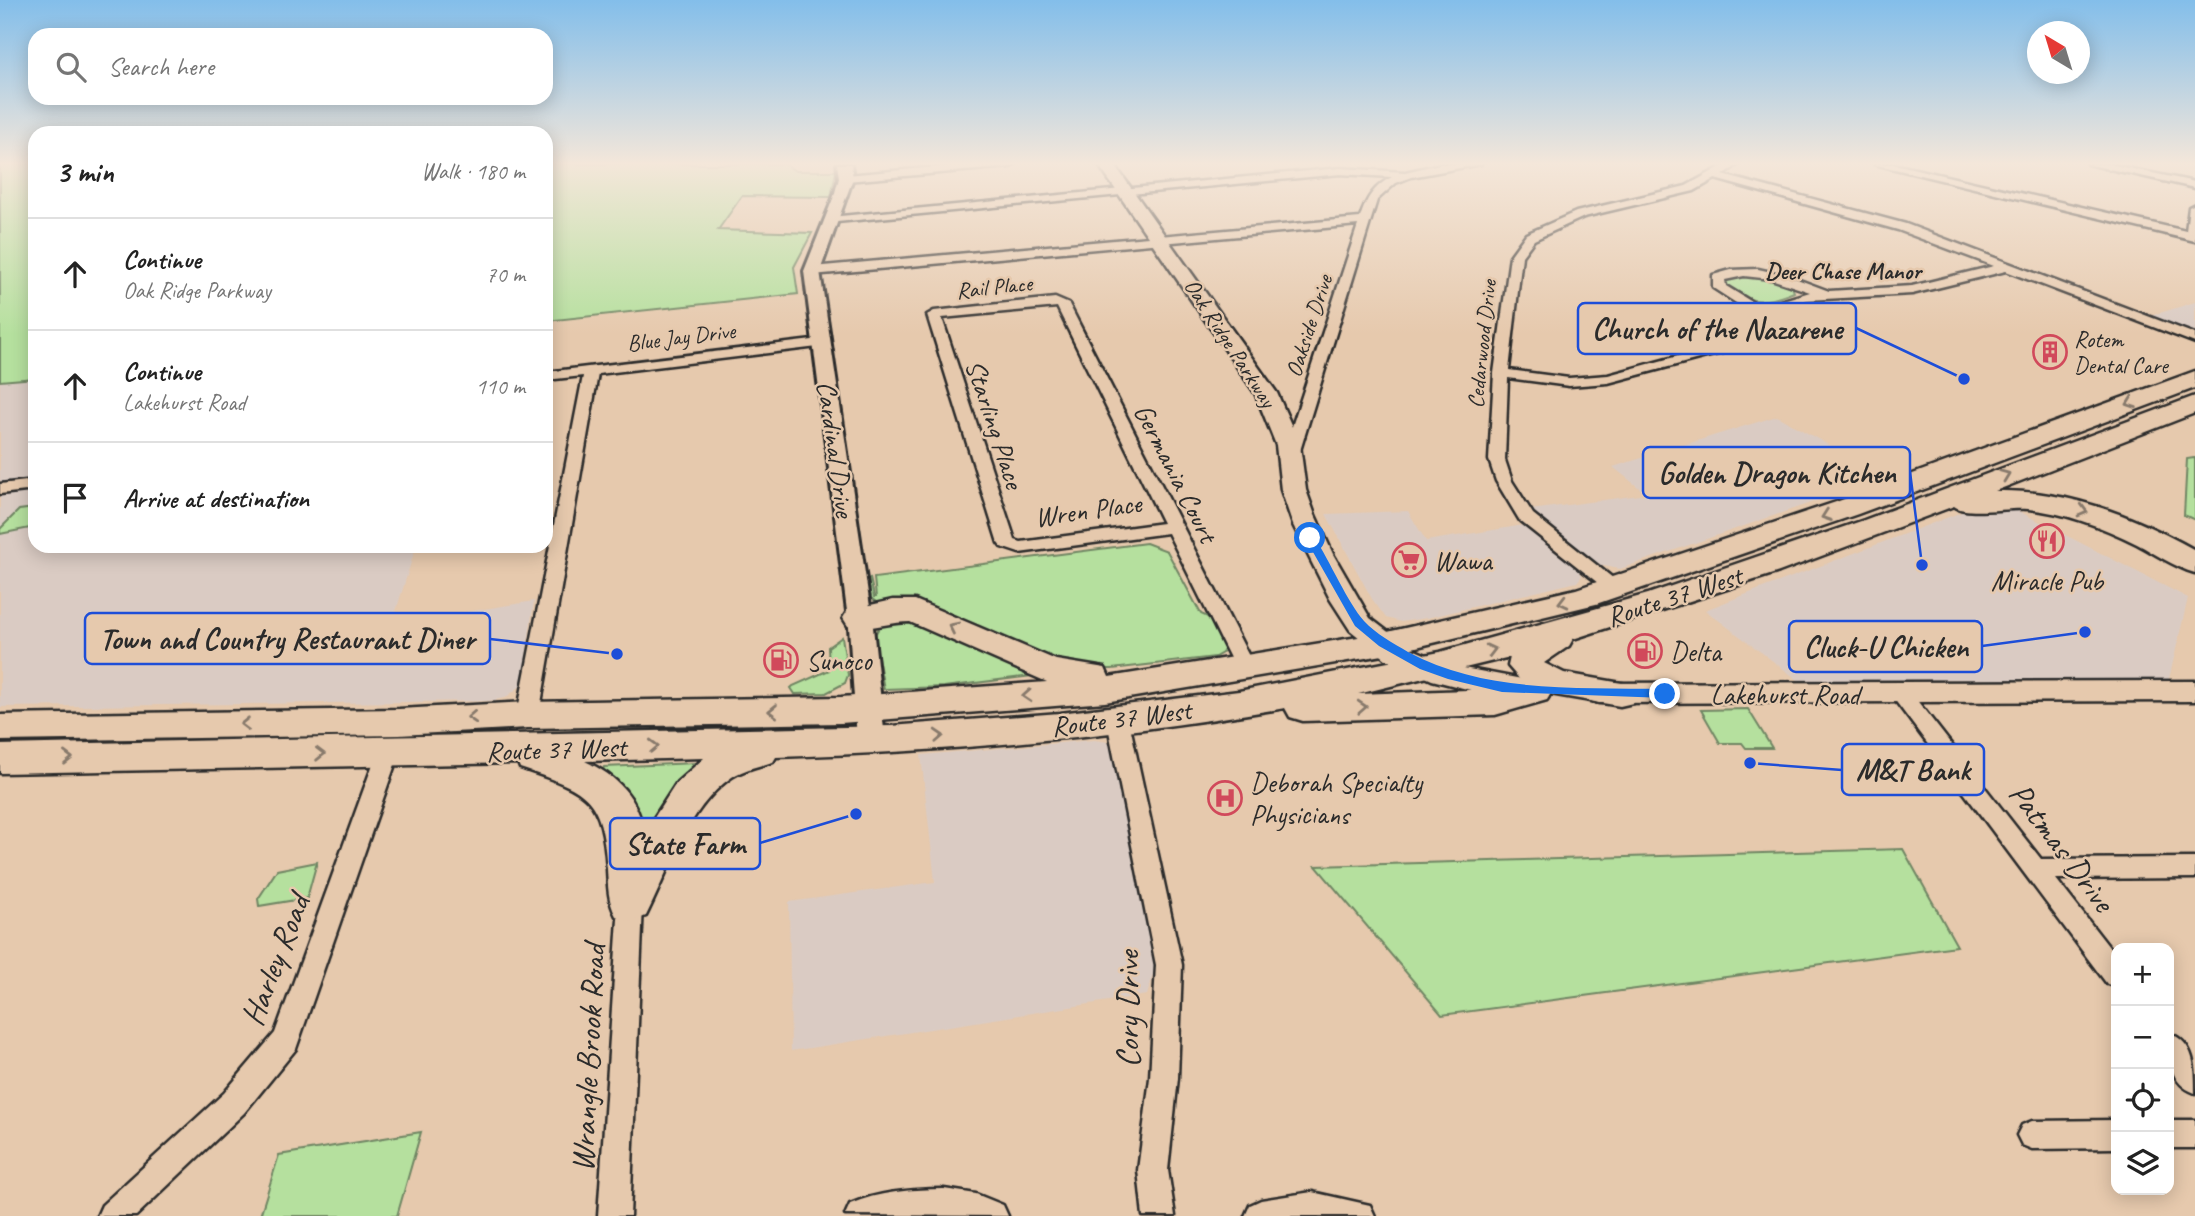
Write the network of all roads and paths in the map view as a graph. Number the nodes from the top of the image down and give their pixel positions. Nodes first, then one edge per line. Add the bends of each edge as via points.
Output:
1 (830, 221) edge
2 (1147, 221) edge
3 (1365, 221) joint
4 (1565, 221) edge
5 (1883, 221) edge
6 (2126, 221) edge
7 (2193, 236) edge
8 (1161, 239) junction
9 (2007, 267) junction
10 (812, 271) junction
11 (1827, 293) junction
12 (1059, 302) joint
13 (1760, 313) junction
14 (934, 316) joint
15 (2195, 339) edge
16 (821, 343) junction
17 (591, 371) junction
18 (1501, 373) junction
19 (553, 375) edge
20 (2195, 379) edge
21 (2195, 404) edge
22 (1291, 454) junction
23 (28, 486) edge
24 (0, 489) edge
25 (1896, 516) junction
26 (1173, 527) junction
27 (1011, 546) joint
28 (2195, 562) edge
29 (1615, 587) junction
30 (860, 618) junction
31 (1571, 629) junction
32 (1383, 643) junction
33 (1425, 666) junction
34 (1238, 669) junction
35 (1534, 691) junction
36 (2195, 691) edge
37 (1620, 694) junction
38 (1901, 694) junction
39 (1220, 705) junction
40 (528, 715) junction
41 (1118, 721) junction
42 (870, 724) junction
43 (0, 728) edge
44 (803, 741) junction
45 (512, 751) junction
46 (388, 753) junction
47 (0, 759) edge
48 (2195, 868) edge
49 (2035, 869) junction
50 (631, 904) junction
51 (2111, 969) edge
52 (2174, 1052) edge
53 (2195, 1080) edge
54 (2111, 1134) edge
55 (2174, 1134) edge
56 (2195, 1134) edge
57 (2032, 1135) dead end
58 (861, 1215) edge
59 (113, 1216) edge
60 (614, 1216) edge
61 (992, 1216) edge
62 (1159, 1216) edge
63 (1261, 1216) edge
64 (1359, 1216) edge

1 - 10 street, Cardinal Drive
2 - 8 main road, Oak Ridge Parkway
3 - 8 street
3 - 22 street, Oakside Drive
4 - 18 street, Cedarwood Drive via 1530,237 1516,256
5 - 9 street
6 - 7 street
8 - 10 street
8 - 22 main road, Oak Ridge Parkway via 1266,393
9 - 11 street via 1913,290
9 - 15 street
10 - 16 street, Cardinal Drive
11 - 13 street
11 - 13 street via 1755,273 1718,278 1720,288
12 - 14 street, Rail Place
12 - 26 street, Germania Court
13 - 18 street via 1749,318 1741,332 1720,349 1608,379 1569,382
14 - 27 street, Starling Place via 1004,539
16 - 17 street, Blue Jay Drive
16 - 30 street, Cardinal Drive
17 - 19 street, Blue Jay Drive
17 - 40 street
18 - 29 street, Cedarwood Drive via 1497,460 1513,497 1526,517
20 -> 29 highway, Route 37 West via 1841,510
25 -> 21 highway, Route 37 West
22 - 32 main road, Oak Ridge Parkway via 1294,492 1310,538 1359,623
23 - 24 street
25 -> 28 highway via 1974,501 2012,498 2046,503 2094,514
25 - 31 highway, Route 37 West via 1671,600
26 - 27 street, Wren Place
26 - 34 street, Germania Court
29 -> 32 highway, Route 37 West
34 -> 30 highway via 1063,674 915,611
30 - 42 street, Cardinal Drive
33 -> 31 highway, Route 37 West
31 - 37 highway via 1532,653 1526,666 1558,683
32 - 33 main road, Lakehurst Road
32 - 34 highway, Route 37 West
33 - 35 main road, Lakehurst Road via 1502,688
33 - 39 highway, Route 37 West via 1332,688
34 -> 42 highway, Route 37 West
35 - 37 main road, Lakehurst Road
39 -> 35 highway via 1326,709 1495,702
36 - 38 main road, Lakehurst Road
37 - 38 main road, Lakehurst Road
38 - 49 street, Patmas Drive
39 - 41 highway, Route 37 West
42 -> 40 highway, Route 37 West
40 -> 43 highway, Route 37 West via 399,722
42 -> 41 highway, Route 37 West via 965,735
41 - 62 street, Cory Drive via 1169,965 1164,1078 1153,1170
42 - 44 highway, Route 37 West
45 -> 44 highway, Route 37 West
44 - 50 highway via 733,759 716,768 679,811
45 - 46 highway, Route 37 West
45 - 50 highway via 571,769 594,780 611,797 624,825
47 -> 46 highway, Route 37 West
46 - 59 street, Harley Road via 286,1040 234,1103
48 - 49 street
49 - 51 street, Patmas Drive
50 - 60 street, Wrangle Brook Road
52 - 53 street
54 - 57 street
55 - 56 street
58 - 61 street via 940,1203
63 - 64 street via 1312,1207

